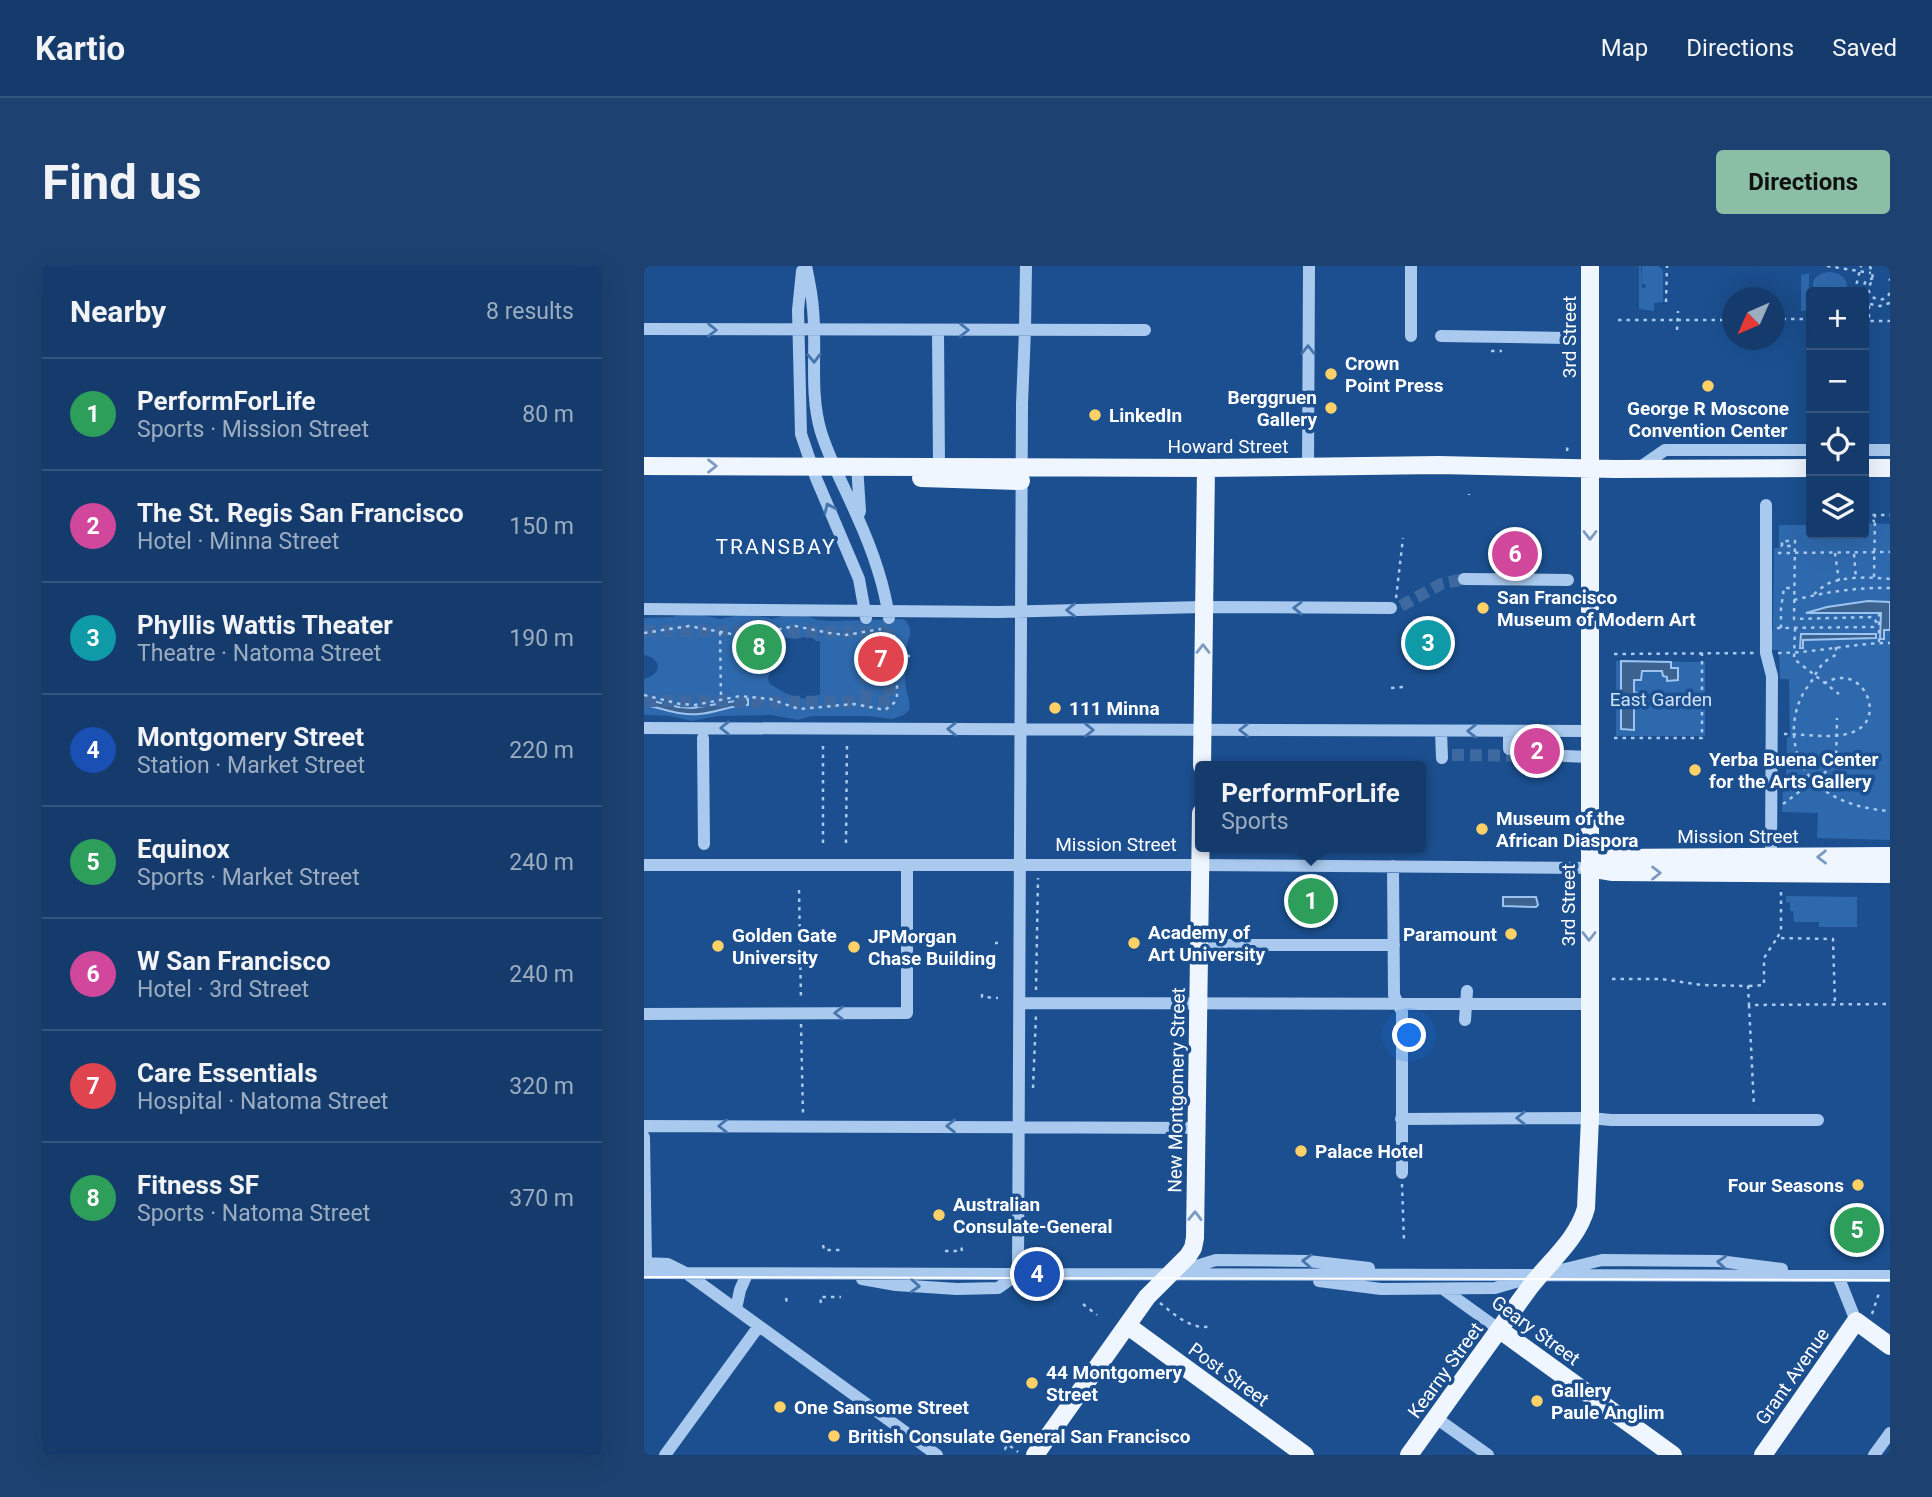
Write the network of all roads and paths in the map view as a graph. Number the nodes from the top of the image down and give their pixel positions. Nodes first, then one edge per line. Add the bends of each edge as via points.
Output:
1 (804, 266) edge
2 (1026, 266) edge
3 (1309, 266) edge
4 (1412, 266) edge
5 (1590, 266) edge
6 (1827, 266) edge
7 (1870, 266) edge
8 (1666, 267) edge
9 (1861, 268) edge
10 (1871, 273) junction
11 (1873, 278) junction
12 (1856, 287) edge
13 (1862, 287) edge
14 (1890, 293) edge
15 (1666, 302) dead end
16 (1890, 303) edge
17 (1869, 304) edge
18 (1678, 311) dead end
19 (1785, 319) edge
20 (1806, 319) edge
21 (1618, 320) dead end
22 (1722, 320) edge
23 (1869, 321) edge
24 (1890, 321) edge
25 (644, 330) edge
26 (938, 330) junction
27 (1025, 330) junction
28 (1145, 330) dead end
29 (1677, 330) dead end
30 (1411, 336) dead end
31 (1441, 336) dead end
32 (1568, 338) dead end
33 (1568, 443) dead end
34 (1806, 450) edge
35 (1869, 450) edge
36 (1890, 450) edge
37 (1567, 451) dead end
38 (644, 466) edge
39 (851, 466) junction
40 (885, 466) junction
41 (939, 466) junction
42 (1308, 467) junction
43 (1590, 467) junction
44 (1206, 468) junction
45 (1639, 468) junction
46 (1806, 468) edge
47 (1869, 468) edge
48 (1890, 468) edge
49 (1021, 474) junction
50 (1766, 505) dead end
51 (1869, 514) edge
52 (1875, 515) junction
53 (1890, 515) edge
54 (1869, 520) edge
55 (1875, 521) junction
56 (1403, 538) dead end
57 (1775, 541) dead end
58 (1874, 552) junction
59 (1890, 552) edge
60 (1781, 553) dead end
61 (1795, 553) junction
62 (1835, 553) junction
63 (1854, 553) junction
64 (1874, 578) junction
65 (1464, 579) tunnel mouth
66 (1856, 579) junction
67 (1890, 579) edge
68 (1568, 580) dead end
69 (1839, 581) junction
70 (1794, 588) junction
71 (1890, 588) edge
72 (1813, 595) junction
73 (883, 598) dead end
74 (1794, 600) junction
75 (1394, 603) joint
76 (1203, 607) junction
77 (644, 610) edge
78 (1021, 611) junction
79 (1879, 613) dead end
80 (889, 618) tunnel mouth
81 (866, 619) tunnel mouth
82 (1795, 628) junction
83 (720, 632) junction
84 (644, 634) edge
85 (1879, 643) junction
86 (1890, 643) edge
87 (1836, 647) junction
88 (1702, 653) junction
89 (1766, 653) junction
90 (1794, 653) junction
91 (1614, 654) dead end
92 (897, 656) junction
93 (912, 656) dead end
94 (1815, 677) junction
95 (1825, 683) junction
96 (1404, 687) dead end
97 (1391, 688) dead end
98 (1839, 694) dead end
99 (644, 695) edge
100 (721, 699) junction
101 (1837, 718) dead end
102 (644, 728) edge
103 (1021, 730) junction
104 (1203, 730) junction
105 (1441, 731) junction
106 (1509, 731) junction
107 (1549, 731) junction
108 (1589, 731) junction
109 (1792, 734) junction
110 (1837, 735) junction
111 (703, 738) dead end
112 (824, 738) dead end
113 (847, 738) dead end
114 (1614, 738) dead end
115 (1509, 749) dead end
116 (1549, 749) dead end
117 (1445, 756) dead end
118 (1565, 756) tunnel mouth
119 (1589, 757) junction
120 (1202, 761) edge
121 (1813, 781) junction
122 (1890, 811) edge
123 (1771, 813) junction
124 (823, 843) dead end
125 (846, 843) dead end
126 (704, 844) dead end
127 (1200, 852) edge
128 (1890, 856) edge
129 (1771, 857) junction
130 (644, 865) edge
131 (906, 865) junction
132 (1021, 865) junction
133 (1038, 865) junction
134 (1200, 865) junction
135 (1393, 866) junction
136 (1589, 868) junction
137 (1890, 874) edge
138 (1781, 892) dead end
139 (1777, 938) junction
140 (1199, 945) junction
141 (1394, 945) junction
142 (1612, 979) dead end
143 (1748, 986) junction
144 (982, 994) dead end
145 (1466, 997) junction
146 (998, 998) dead end
147 (1036, 1002) junction
148 (1020, 1003) junction
149 (1198, 1003) junction
150 (1398, 1004) junction
151 (1589, 1004) junction
152 (1749, 1004) junction
153 (1835, 1004) junction
154 (1890, 1004) edge
155 (644, 1014) edge
156 (1465, 1020) dead end
157 (1033, 1093) dead end
158 (1590, 1118) junction
159 (1401, 1119) junction
160 (1818, 1120) dead end
161 (1754, 1121) junction
162 (644, 1126) edge
163 (1019, 1127) junction
164 (1196, 1128) junction
165 (644, 1137) edge
166 (1402, 1173) joint
167 (1404, 1241) dead end
168 (823, 1245) dead end
169 (961, 1245) dead end
170 (840, 1250) dead end
171 (945, 1251) dead end
172 (645, 1266) edge
173 (686, 1273) junction
174 (747, 1273) junction
175 (1018, 1274) junction
176 (1169, 1274) junction
177 (1268, 1274) junction
178 (1424, 1275) junction
179 (1539, 1275) junction
180 (1838, 1276) junction
181 (1890, 1276) edge
182 (1443, 1289) junction
183 (1879, 1293) dead end
184 (841, 1297) dead end
185 (786, 1298) dead end
186 (787, 1303) dead end
187 (1160, 1303) dead end
188 (821, 1304) dead end
189 (1083, 1304) dead end
190 (736, 1309) junction
191 (1097, 1315) dead end
192 (1863, 1319) junction
193 (759, 1326) junction
194 (1128, 1326) junction
195 (1212, 1326) dead end
196 (1500, 1330) junction
197 (1890, 1346) edge
198 (1436, 1418) junction
199 (1890, 1433) edge
200 (1007, 1444) dead end
201 (1026, 1454) edge
202 (665, 1455) edge
203 (937, 1455) edge
204 (1305, 1455) edge
205 (1409, 1455) edge
206 (1488, 1455) edge
207 (1672, 1455) edge
208 (1763, 1455) edge
209 (1874, 1455) edge

1 -> 80 street via 813,309 814,397 820,429 877,565
81 -> 1 street via 859,579 800,434 798,310
2 - 27 street
42 -> 3 street
4 - 30 street
5 - 43 main road, 3rd Street
6 - 9 path
7 - 10 path
8 - 15 path
9 - 10 path
9 - 12 path
10 - 11 path
11 - 13 path
11 - 14 path via 1871,296 1879,300
16 - 17 path
18 - 29 path
19 - 20 path
21 - 22 path
23 - 24 path
25 -> 26 street
26 -> 27 street
26 - 41 street
27 - 28 street
27 - 49 street
31 - 32 street
33 - 37 path
34 - 45 street via 1665,450
35 - 36 street
38 -> 39 main road, Howard Street
39 - 40 main road, Howard Street
39 - 73 street via 848,511
40 - 41 main road, Howard Street
40 - 49 main road via 912,477
41 - 49 main road, Howard Street
42 - 43 main road, Howard Street
42 - 44 main road, Howard Street
43 - 45 main road, Howard Street
43 -> 108 main road, 3rd Street
44 - 49 main road, Howard Street
44 - 76 main road
45 - 46 main road, Howard Street
47 - 48 main road
49 - 78 street
50 - 89 street
51 - 52 path
52 - 53 path
52 - 55 path
54 - 55 path
55 - 58 path
56 - 75 path
57 - 61 path via 1792,542 1792,546 1782,546 1782,541 1795,541
58 - 59 path
58 - 63 path
58 - 64 path
60 - 61 path
61 - 62 path
61 - 70 path
62 - 63 path
62 - 69 path
63 - 66 path
64 - 66 path
64 - 67 path
65 - 68 street
66 - 69 path
69 - 72 path
70 - 74 path
70 - 82 path via 1784,587 1779,628
71 - 72 path
72 - 74 path
74 - 82 path via 1794,619 1873,617 1877,623 1873,627
75 -> 76 street via 1328,613
76 -> 78 street
104 -> 76 main road
77 - 78 street
78 - 103 street
79 - 85 path
82 - 90 path
83 - 84 path via 689,626
83 - 92 path via 751,635 802,626 846,635 879,628 893,632
83 - 100 path
85 - 86 path
85 - 87 path
87 - 90 path
87 - 94 path via 1836,654 1822,664
88 - 89 path
88 - 91 path
88 - 114 path via 1702,738
89 - 90 path
89 - 123 street via 1772,676
90 - 94 path via 1794,659
92 - 93 path
92 - 100 path via 897,696 885,710 854,704 799,709 770,699
94 - 95 path
94 - 109 path via 1799,700
95 - 98 path
95 - 110 path via 1851,680 1869,698 1865,723 1851,733
96 - 97 path
99 - 100 path via 695,705
101 - 110 path
103 -> 102 street
103 -> 104 street
103 - 132 street
105 -> 104 street via 1337,725
104 - 120 main road
106 -> 105 street
105 - 117 street
106 - 107 street
106 - 115 street
107 - 108 street
107 - 116 street
108 - 119 main road, 3rd Street
109 - 110 path
109 - 121 path via 1797,756
110 - 121 path via 1836,764
111 - 126 street
112 - 124 path
113 - 125 path
118 - 119 street
119 - 136 main road, 3rd Street
121 - 122 path via 1849,804
121 - 123 path
123 - 129 street
127 - 134 main road, New Montgomery Street
128 -> 129 main road, Mission Street
129 - 136 main road, Mission Street via 1614,858
130 - 131 street, Mission Street
131 - 132 street, Mission Street
131 -> 155 street via 907,1013
132 - 133 street, Mission Street
132 - 148 street
133 - 134 street, Mission Street
133 - 147 path
134 - 135 street, Mission Street
134 - 140 main road, New Montgomery Street
135 - 136 street, Mission Street
135 - 141 street
136 -> 137 main road, Mission Street via 1613,872
136 -> 151 main road, 3rd Street
138 - 139 path
139 - 143 path via 1764,958 1764,985
139 - 153 path via 1833,939
140 - 141 street
140 - 149 main road, New Montgomery Street
141 - 150 street
142 - 143 path
143 - 152 path
144 - 146 path
145 - 150 street
145 - 151 street
145 - 156 street
147 - 148 street
147 - 149 street
147 - 157 path
148 - 163 street
149 - 150 street
149 - 164 main road, New Montgomery Street
150 - 159 street via 1402,1012
151 - 158 main road, 3rd Street
152 - 153 path
152 - 161 path
153 - 154 path
158 -> 159 street via 1464,1114
158 - 161 street
158 - 179 main road, 3rd Street via 1584,1217
159 - 166 street
160 - 161 street
163 -> 162 street
163 - 164 street
163 - 175 street
176 -> 164 main road, New Montgomery Street via 1193,1248
165 - 172 street
166 - 167 path
168 - 170 path via 824,1250
169 - 171 path via 962,1251
172 - 173 street via 668,1264
173 - 174 street
173 - 190 street
174 - 175 street
174 - 190 street
175 - 176 street
176 - 177 street
178 -> 176 street via 1308,1261 1216,1260
176 - 194 main road, New Montgomery Street
177 - 178 street
177 - 182 street via 1381,1289
178 - 179 street
179 - 180 street
179 - 182 street via 1494,1288
179 - 196 main road, Kearny Street
180 - 181 street
180 - 192 street
182 - 196 street, Geary Street
183 - 192 path
184 - 188 path via 820,1297
185 - 186 path
187 - 195 path via 1198,1327
189 - 191 path
190 - 193 street
192 - 197 main road
192 - 208 main road, Grant Avenue
193 - 202 street
193 - 203 street
194 - 201 main road, New Montgomery Street
194 - 204 main road, Post Street
196 - 198 main road, Kearny Street
196 - 207 main road, Geary Street
198 - 205 main road, Kearny Street
198 - 206 street
199 - 209 street
200 - 201 path

